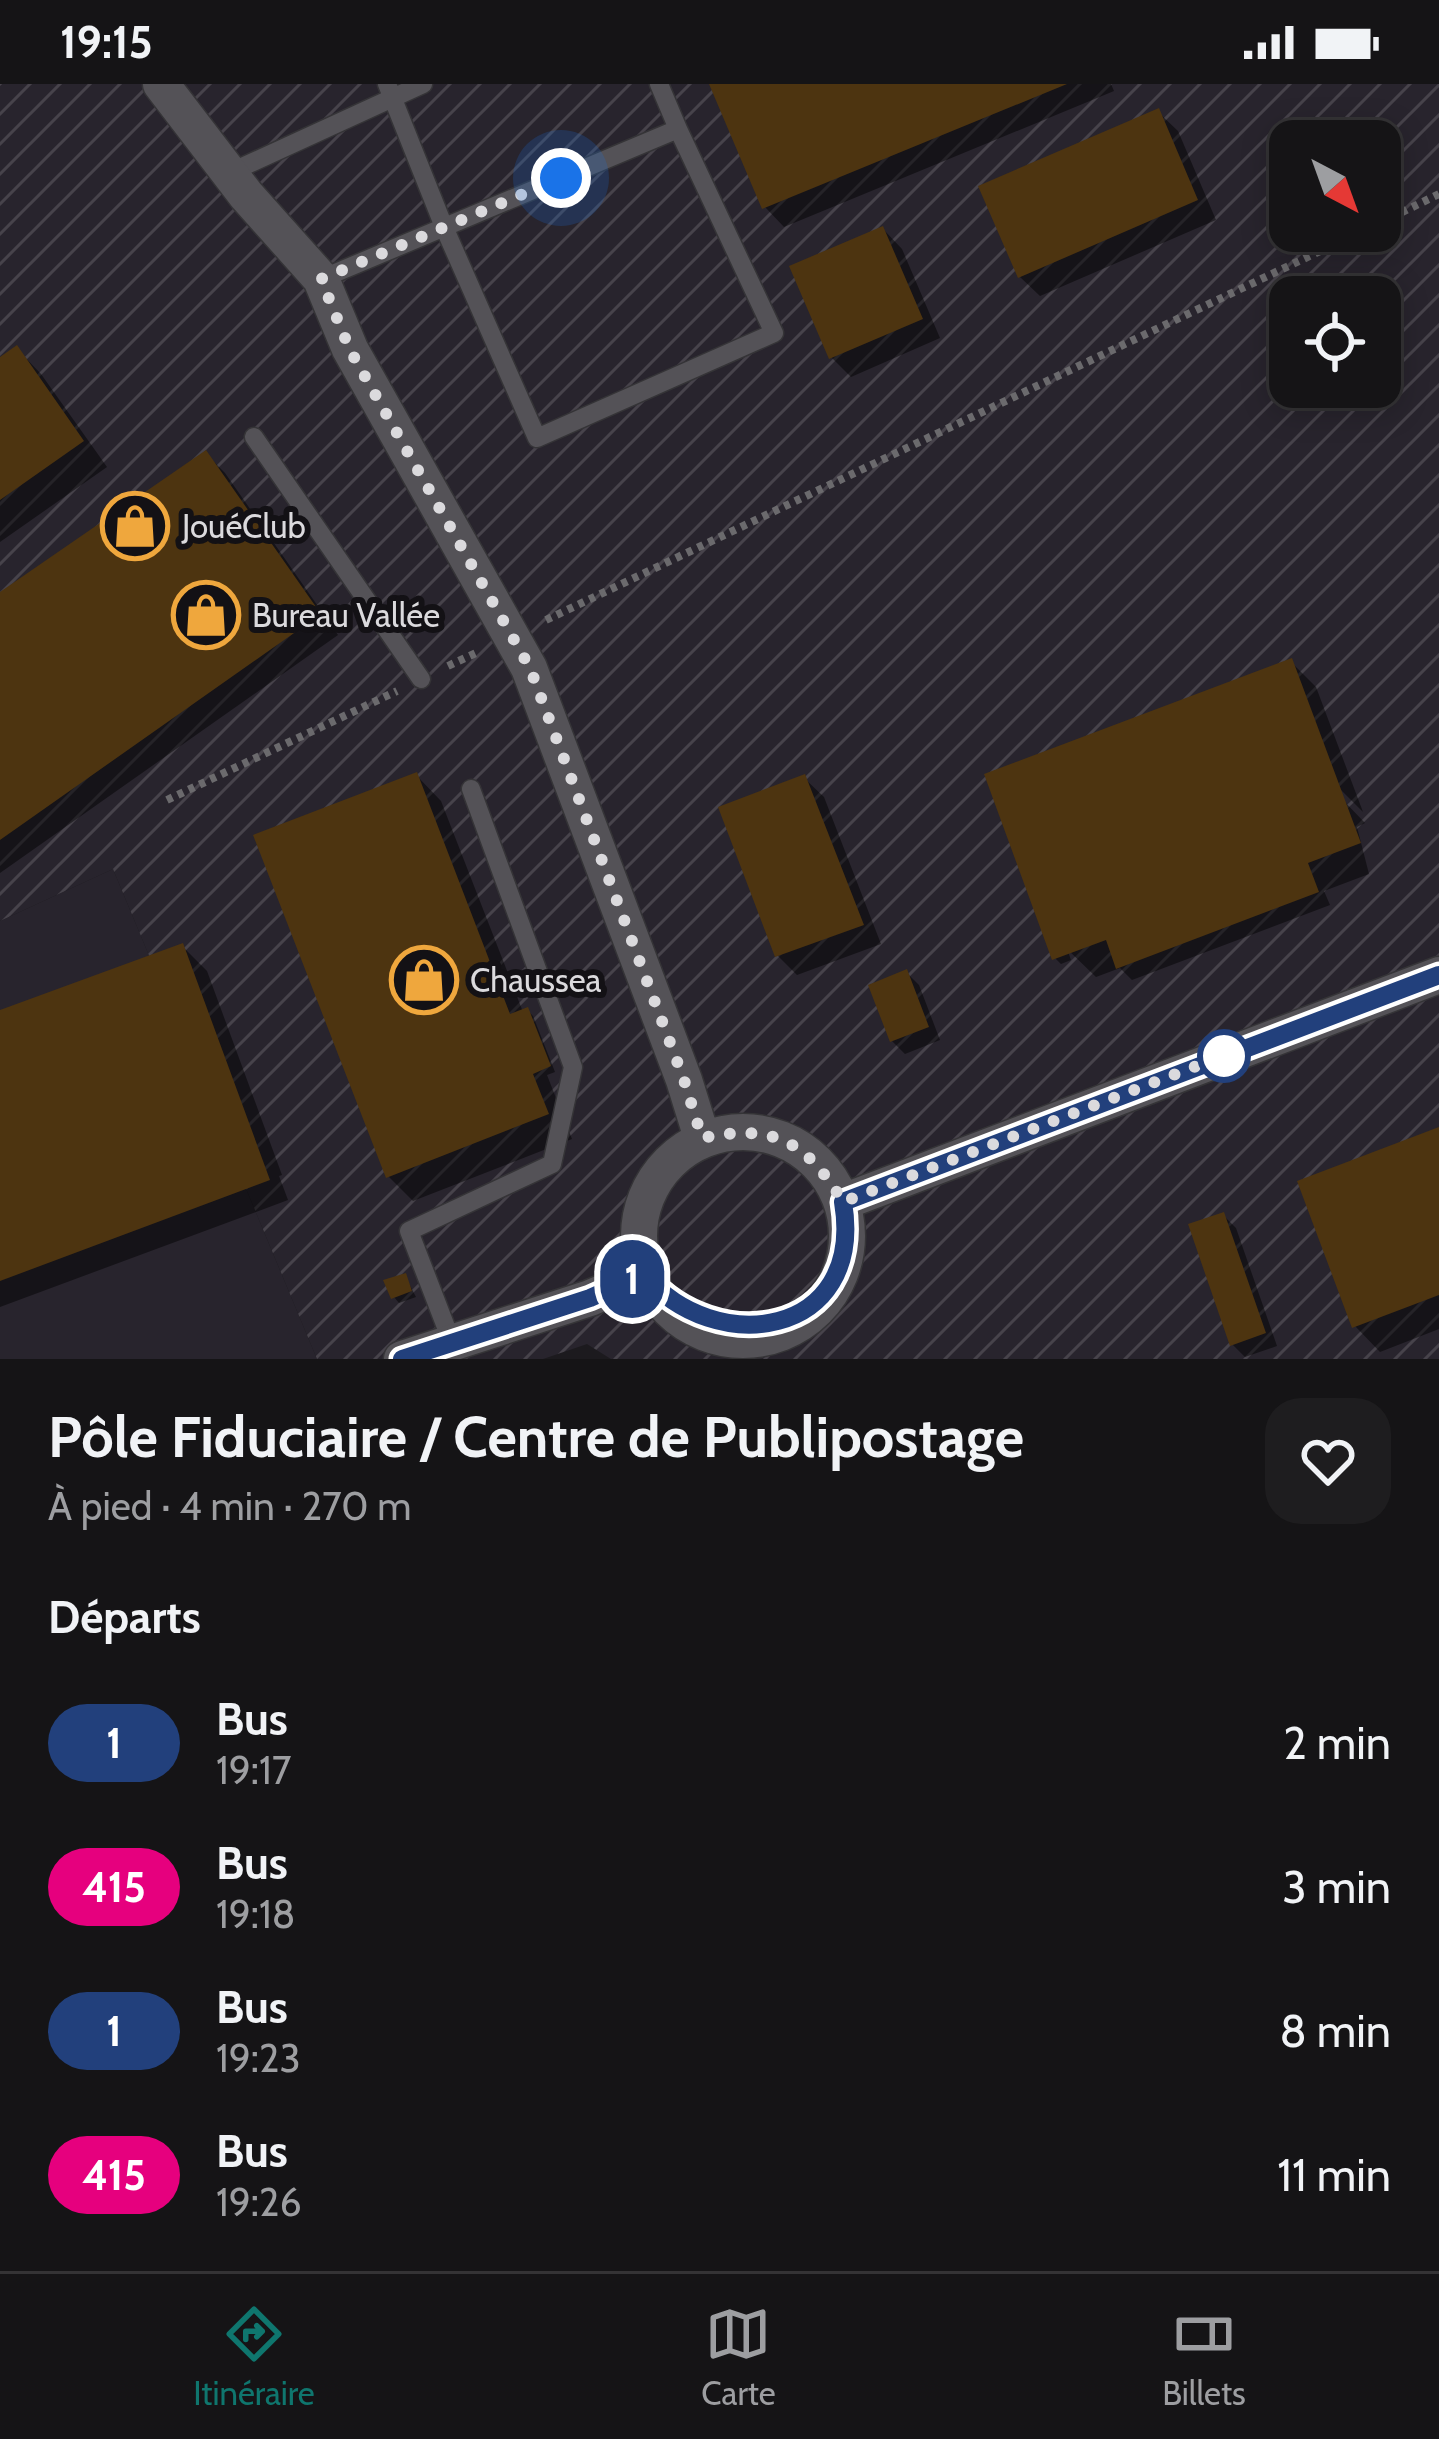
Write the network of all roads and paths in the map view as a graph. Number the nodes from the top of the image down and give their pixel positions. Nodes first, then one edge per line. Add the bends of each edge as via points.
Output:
1 (161, 84) edge
2 (423, 84) edge
3 (659, 84) edge
4 (390, 91) edge
5 (678, 129) junction
6 (229, 173) junction
7 (1439, 194) edge
8 (1401, 213) edge
9 (444, 227) junction
10 (1318, 252) edge
11 (321, 279) junction
12 (254, 437) dead end
13 (512, 636) junction
14 (422, 679) junction
15 (471, 789) dead end
16 (167, 800) dead end
17 (1439, 975) edge
18 (702, 1138) junction
19 (843, 1202) junction
20 (644, 1274) junction
21 (451, 1340) junction
22 (787, 1346) edge
23 (402, 1359) edge

1 - 6 street
2 - 4 lane
3 - 5 lane
4 - 6 lane
4 - 9 lane
5 - 9 lane
5 - 9 lane via 773,333 537,438
6 - 11 street
7 - 8 path
9 - 11 lane
10 - 13 path
11 - 13 street via 350,350
12 - 14 lane
13 - 14 path
13 - 18 street
14 - 16 path
15 - 21 lane via 573,1067 552,1165 409,1231
17 - 19 street
18 - 19 street via 760,1133 793,1144 820,1165
18 - 20 street via 665,1166 646,1195 638,1229
19 - 22 street via 844,1262
20 - 21 street
20 - 22 street via 680,1320 710,1336
21 - 23 street

